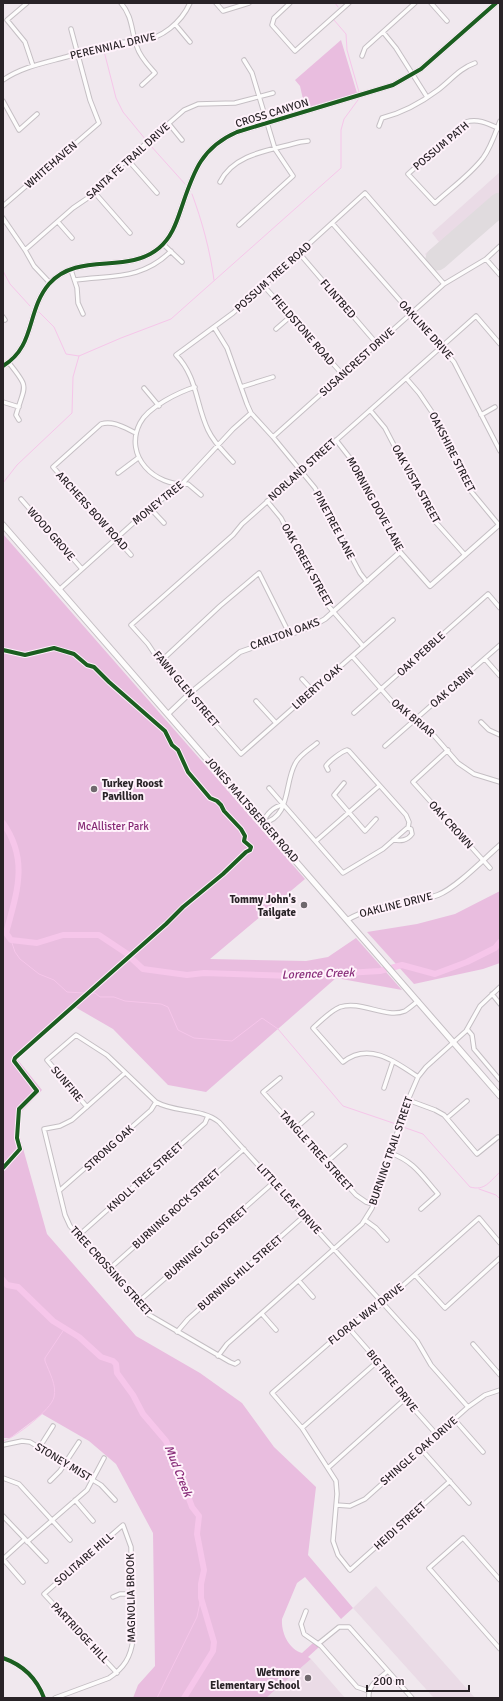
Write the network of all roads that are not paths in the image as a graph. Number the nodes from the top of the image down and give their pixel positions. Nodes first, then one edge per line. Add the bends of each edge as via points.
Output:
1 (27, 3) edge
2 (121, 3) edge
3 (190, 3) edge
4 (216, 3) edge
5 (249, 3) edge
6 (290, 3) edge
7 (349, 3) edge
8 (415, 3) edge
9 (431, 3) edge
10 (496, 3) edge
11 (447, 21) dead end
12 (175, 24) junction
13 (71, 29) dead end
14 (383, 32) junction
15 (135, 42) junction
16 (190, 42) dead end
17 (77, 54) junction
18 (362, 56) dead end
19 (244, 60) dead end
20 (475, 63) dead end
21 (33, 66) junction
22 (413, 74) junction
23 (3, 80) edge
24 (142, 85) dead end
25 (273, 92) dead end
26 (259, 96) junction
27 (427, 98) junction
28 (3, 101) edge
29 (219, 103) junction
30 (218, 109) dead end
31 (37, 114) dead end
32 (500, 121) edge
33 (267, 123) junction
34 (169, 124) junction
35 (379, 126) dead end
36 (499, 128) edge
37 (182, 140) dead end
38 (308, 141) dead end
39 (275, 149) junction
40 (128, 160) junction
41 (220, 182) dead end
42 (95, 193) junction
43 (156, 193) dead end
44 (3, 206) edge
45 (3, 218) edge
46 (58, 222) junction
47 (332, 223) junction
48 (238, 225) dead end
49 (130, 233) dead end
50 (72, 238) dead end
51 (163, 244) junction
52 (500, 246) edge
53 (25, 250) junction
54 (170, 251) junction
55 (299, 254) junction
56 (486, 259) junction
57 (182, 262) dead end
58 (71, 270) junction
59 (500, 275) edge
60 (75, 280) junction
61 (50, 283) junction
62 (444, 284) junction
63 (263, 285) junction
64 (83, 314) dead end
65 (411, 314) junction
66 (291, 316) junction
67 (214, 328) junction
68 (276, 330) dead end
69 (377, 344) junction
70 (500, 344) edge
71 (440, 347) junction
72 (9, 363) junction
73 (3, 366) edge
74 (343, 375) junction
75 (273, 377) dead end
76 (406, 378) junction
77 (195, 387) junction
78 (241, 387) junction
79 (144, 388) dead end
80 (3, 402) edge
81 (159, 406) junction
82 (19, 407) junction
83 (494, 407) dead end
84 (370, 410) junction
85 (251, 413) junction
86 (481, 414) junction
87 (18, 420) dead end
88 (136, 433) junction
89 (273, 437) junction
90 (336, 440) junction
91 (218, 446) junction
92 (500, 450) edge
93 (138, 458) junction
94 (233, 462) dead end
95 (301, 471) junction
96 (118, 473) dead end
97 (181, 485) junction
98 (200, 494) dead end
99 (21, 499) dead end
100 (267, 501) junction
101 (150, 508) junction
102 (164, 523) dead end
103 (499, 524) edge
104 (3, 525) edge
105 (116, 538) junction
106 (400, 552) junction
107 (131, 555) dead end
108 (465, 555) junction
109 (82, 569) junction
110 (367, 582) junction
111 (60, 589) junction
112 (500, 608) edge
113 (334, 612) junction
114 (393, 620) dead end
115 (131, 625) joint
116 (288, 634) junction
117 (500, 645) edge
118 (363, 646) junction
119 (352, 656) junction
120 (485, 659) junction
121 (160, 662) junction
122 (500, 676) edge
123 (302, 679) dead end
124 (381, 689) junction
125 (312, 691) junction
126 (189, 694) junction
127 (256, 701) dead end
128 (354, 713) dead end
129 (168, 714) junction
130 (416, 720) junction
131 (481, 722) dead end
132 (276, 723) junction
133 (500, 735) edge
134 (317, 743) dead end
135 (385, 746) dead end
136 (448, 750) junction
137 (241, 754) joint
138 (328, 770) dead end
139 (500, 782) edge
140 (344, 783) dead end
141 (379, 786) junction
142 (269, 788) dead end
143 (283, 805) junction
144 (349, 812) junction
145 (376, 819) dead end
146 (262, 823) junction
147 (408, 828) junction
148 (393, 840) junction
149 (316, 841) junction
150 (500, 845) edge
151 (482, 860) junction
152 (490, 868) dead end
153 (347, 920) junction
154 (500, 987) edge
155 (492, 994) junction
156 (418, 1001) junction
157 (500, 1004) edge
158 (467, 1029) junction
159 (453, 1042) junction
160 (47, 1060) joint
161 (394, 1061) junction
162 (125, 1073) junction
163 (418, 1077) junction
164 (280, 1078) dead end
165 (500, 1080) edge
166 (384, 1088) dead end
167 (500, 1096) edge
168 (408, 1100) junction
169 (467, 1101) dead end
170 (156, 1102) junction
171 (87, 1107) junction
172 (312, 1114) dead end
173 (208, 1116) junction
174 (447, 1118) junction
175 (296, 1128) junction
176 (498, 1137) dead end
177 (345, 1146) dead end
178 (244, 1149) junction
179 (390, 1153) junction
180 (327, 1162) junction
181 (274, 1182) junction
182 (59, 1191) junction
183 (373, 1204) junction
184 (421, 1209) dead end
185 (304, 1216) junction
186 (365, 1220) junction
187 (78, 1236) junction
188 (387, 1240) dead end
189 (500, 1243) edge
190 (334, 1249) junction
191 (500, 1258) edge
192 (108, 1270) junction
193 (415, 1275) junction
194 (299, 1281) junction
195 (313, 1297) dead end
196 (383, 1303) junction
197 (137, 1304) junction
198 (262, 1314) junction
199 (347, 1326) junction
200 (276, 1330) dead end
201 (177, 1332) junction
202 (473, 1344) dead end
203 (218, 1356) junction
204 (378, 1361) junction
205 (238, 1362) dead end
206 (500, 1375) edge
207 (500, 1390) edge
208 (405, 1399) junction
209 (468, 1407) junction
210 (454, 1419) junction
211 (53, 1426) dead end
212 (302, 1428) junction
213 (437, 1435) junction
214 (78, 1442) dead end
215 (3, 1445) edge
216 (40, 1448) junction
217 (421, 1449) junction
218 (483, 1452) dead end
219 (104, 1458) dead end
220 (66, 1463) junction
221 (328, 1468) junction
222 (3, 1478) edge
223 (92, 1480) junction
224 (50, 1481) dead end
225 (450, 1481) junction
226 (74, 1500) junction
227 (115, 1500) dead end
228 (469, 1503) dead end
229 (336, 1504) junction
230 (3, 1516) edge
231 (52, 1520) junction
232 (93, 1521) dead end
233 (123, 1525) joint
234 (26, 1540) junction
235 (70, 1540) dead end
236 (3, 1559) edge
237 (46, 1561) dead end
238 (500, 1580) edge
239 (23, 1582) dead end
240 (44, 1594) joint
241 (132, 1594) junction
242 (113, 1597) dead end
243 (306, 1611) dead end
244 (318, 1644) junction
245 (500, 1649) edge
246 (3, 1658) edge
247 (388, 1671) junction
248 (117, 1673) junction
249 (369, 1691) junction
250 (44, 1698) edge
251 (55, 1698) edge
252 (369, 1698) edge
253 (412, 1698) edge

1 - 21 street via 7,20 25,42
2 - 15 street via 132,21
3 - 12 street, PERENNIAL DRIVE
4 - 5 street via 223,11
6 - 7 street via 274,18 272,27 295,51
8 - 14 street
9 - 11 street
10 - 22 street, CROSS CANYON via 434,59
12 - 15 street, PERENNIAL DRIVE via 155,37
12 - 16 street
13 - 17 street
14 - 18 street via 365,48
14 - 22 street
15 - 17 street, PERENNIAL DRIVE via 120,42
15 - 24 street via 141,56 155,73
17 - 21 street, PERENNIAL DRIVE
17 - 44 street, WHITEHAVEN via 99,123
19 - 26 street via 252,73
20 - 27 street via 464,68
21 - 23 street, PERENNIAL DRIVE via 19,70
22 - 27 street
22 - 33 street, CROSS CANYON via 378,91
25 - 26 street, SANTA FE TRAIL DRIVE
26 - 29 street, SANTA FE TRAIL DRIVE via 235,103
26 - 33 street
27 - 35 street via 382,118
28 - 31 street via 19,130
29 - 30 street
29 - 34 street, SANTA FE TRAIL DRIVE via 194,105 184,110
32 - 36 street
33 - 39 street
33 - 51 street, CROSS CANYON via 230,135 206,153 193,173 175,228
34 - 37 street
34 - 40 street, SANTA FE TRAIL DRIVE
36 - 36 street, POSSUM PATH via 478,163 435,203 408,174 466,122 477,120
38 - 39 street
39 - 41 street via 239,161 227,171
39 - 48 street via 293,176
40 - 42 street, SANTA FE TRAIL DRIVE via 112,173
40 - 43 street
42 - 46 street, SANTA FE TRAIL DRIVE
42 - 49 street
45 - 53 street
46 - 50 street
46 - 53 street, SANTA FE TRAIL DRIVE
47 - 55 street, POSSUM TREE ROAD
47 - 62 street, POSSUM TREE ROAD via 365,193
47 - 65 street, OAKLINE DRIVE
51 - 54 street
51 - 58 street, CROSS CANYON via 135,260 89,264
52 - 56 street, SUSANCREST DRIVE
53 - 61 street via 34,266
54 - 57 street
54 - 60 street via 151,267 134,274
55 - 63 street, POSSUM TREE ROAD
55 - 69 street, FLINTBED
56 - 59 street
56 - 62 street, SUSANCREST DRIVE
58 - 60 street
58 - 61 street, CROSS CANYON
60 - 64 street via 78,302
61 - 72 street, CROSS CANYON via 36,305 26,341
62 - 65 street, SUSANCREST DRIVE
63 - 66 street, FIELDSTONE ROAD
63 - 67 street, POSSUM TREE ROAD
65 - 69 street, SUSANCREST DRIVE
65 - 71 street, OAKLINE DRIVE
66 - 68 street
66 - 74 street, FIELDSTONE ROAD
67 - 77 street, POSSUM TREE ROAD via 176,355 185,364
67 - 78 street, PINETREE LANE via 227,348
69 - 74 street, SUSANCREST DRIVE
70 - 71 street, NORLAND STREET via 476,316
71 - 76 street, NORLAND STREET
71 - 86 street, OAKLINE DRIVE via 454,362
72 - 73 street, CROSS CANYON
72 - 82 street via 24,384 24,394
74 - 89 street, SUSANCREST DRIVE
75 - 78 street
76 - 84 street, NORLAND STREET
76 - 103 street, OAKSHIRE STREET via 434,415 440,433 470,490
77 - 81 street via 179,393
77 - 91 street via 206,424
78 - 85 street, PINETREE LANE
79 - 81 street
80 - 82 street
81 - 88 street via 141,421
82 - 87 street via 16,415
83 - 86 street
84 - 90 street, NORLAND STREET
84 - 108 street, OAK VISTA STREET via 385,428 432,518
85 - 89 street, PINETREE LANE
85 - 91 street, MONEY TREE
86 - 92 street, OAKLINE DRIVE
88 - 93 street
88 - 105 street, ARCHERS BOW ROAD via 106,422 53,467
89 - 95 street, PINETREE LANE
90 - 95 street, NORLAND STREET
90 - 106 street, MORNING DOVE LANE via 350,458
91 - 94 street
91 - 97 street, MONEY TREE
93 - 96 street
93 - 97 street via 150,473
95 - 100 street, NORLAND STREET
95 - 110 street, PINETREE LANE via 315,488
97 - 98 street via 188,484
97 - 101 street, MONEY TREE
99 - 109 street, WOOD GROVE
100 - 113 street, OAK CREEK STREET via 281,518 325,602
100 - 115 street, NORLAND STREET via 233,535
101 - 102 street
101 - 105 street, MONEY TREE
103 - 108 street
104 - 111 main road, JONES MALTSBERGER ROAD
105 - 107 street, ARCHERS BOW ROAD
105 - 109 street, MONEY TREE
106 - 108 street, MORNING DOVE LANE via 430,586
106 - 110 street, CARLTON OAKS
109 - 111 street, MONEY TREE
110 - 113 street, CARLTON OAKS
111 - 129 main road, JONES MALTSBERGER ROAD
112 - 124 street, OAK PEBBLE via 488,594
113 - 116 street, CARLTON OAKS via 311,627
113 - 118 street, OAK CREEK STREET
114 - 118 street, LIBERTY OAK
115 - 121 street, FAWN GLEN STREET
116 - 121 street via 258,573
116 - 126 street, CARLTON OAKS via 240,652
117 - 120 street, OAK CABIN
118 - 119 street, LIBERTY OAK
119 - 124 street, OAK BRIAR
119 - 125 street, LIBERTY OAK
120 - 122 street
120 - 130 street, OAK CABIN
121 - 126 street, FAWN GLEN STREET
123 - 125 street
124 - 128 street, OAK PEBBLE
124 - 130 street, OAK BRIAR via 398,708
125 - 132 street, LIBERTY OAK
126 - 129 street, CARLTON OAKS
126 - 137 street, FAWN GLEN STREET
127 - 132 street
129 - 146 main road, JONES MALTSBERGER ROAD
130 - 135 street, OAK CABIN
130 - 136 street, OAK BRIAR
131 - 133 street via 489,730
132 - 137 street, LIBERTY OAK
134 - 143 street via 296,762
136 - 139 street, OAK BRIAR via 468,771
136 - 151 street, OAK CROWN via 413,782
138 - 141 street via 328,763 347,750
140 - 144 street via 334,795
141 - 144 street
141 - 147 street via 408,818
142 - 143 street
143 - 146 street via 282,810 269,821
143 - 149 street
144 - 145 street via 365,830
144 - 149 street
146 - 153 main road, JONES MALTSBERGER ROAD
147 - 148 street
147 - 148 street via 412,829 411,836 402,841
148 - 149 street via 383,849 343,873
150 - 151 street, OAKLINE DRIVE
151 - 152 street, OAK CROWN
151 - 153 street, OAKLINE DRIVE via 439,894 366,910
153 - 156 main road, JONES MALTSBERGER ROAD
154 - 155 street, BURNING TRAIL STREET
155 - 157 street
155 - 158 street, BURNING TRAIL STREET via 480,1006
156 - 159 main road, JONES MALTSBERGER ROAD
156 - 161 street via 410,1008 399,1012 353,1006 341,1007 332,1011 313,1028 343,1062 354,1055 364,1053 384,1056
158 - 159 street, BURNING TRAIL STREET
158 - 165 street via 472,1035 474,1049
159 - 163 street, BURNING TRAIL STREET
159 - 167 main road, JONES MALTSBERGER ROAD
160 - 162 street, LITTLE LEAF DRIVE via 76,1035 103,1052
160 - 171 street, SUNFIRE
161 - 163 street
161 - 166 street
162 - 170 street, LITTLE LEAF DRIVE
162 - 171 street
163 - 168 street, BURNING TRAIL STREET
164 - 175 street, TANGLE TREE STREET via 264,1092
168 - 174 street via 438,1111
168 - 179 street, BURNING TRAIL STREET
169 - 174 street
170 - 173 street, LITTLE LEAF DRIVE via 163,1106
170 - 182 street, STRONG OAK via 151,1110
171 - 182 street, TREE CROSSING STREET via 68,1122 44,1129
172 - 175 street
173 - 178 street, LITTLE LEAF DRIVE via 219,1122
173 - 187 street, KNOLL TREE STREET via 205,1123
174 - 176 street via 477,1154
175 - 180 street, TANGLE TREE STREET
177 - 180 street
178 - 181 street, LITTLE LEAF DRIVE
178 - 192 street, BURNING ROCK STREET
179 - 183 street, BURNING TRAIL STREET
179 - 184 street via 411,1163 438,1194
180 - 183 street, TANGLE TREE STREET via 356,1195
181 - 185 street, LITTLE LEAF DRIVE
181 - 197 street, BURNING LOG STREET
182 - 187 street, TREE CROSSING STREET via 67,1221
183 - 186 street, BURNING TRAIL STREET
185 - 190 street, LITTLE LEAF DRIVE
185 - 201 street, BURNING HILL STREET via 188,1319
186 - 188 street
186 - 190 street, BURNING TRAIL STREET
187 - 192 street, TREE CROSSING STREET
189 - 193 street, FLORAL WAY DRIVE via 479,1218
190 - 194 street, BURNING TRAIL STREET
190 - 196 street, LITTLE LEAF DRIVE
191 - 193 street via 444,1308
192 - 197 street, TREE CROSSING STREET
193 - 196 street, FLORAL WAY DRIVE
194 - 195 street
194 - 198 street, BURNING TRAIL STREET
196 - 199 street, FLORAL WAY DRIVE
196 - 209 street, LITTLE LEAF DRIVE via 417,1341 431,1365
197 - 201 street, TREE CROSSING STREET via 150,1316
198 - 200 street
198 - 203 street, BURNING TRAIL STREET via 227,1344
199 - 204 street, BIG TREE DRIVE
199 - 212 street, FLORAL WAY DRIVE via 272,1393
201 - 203 street, TREE CROSSING STREET
202 - 206 street
203 - 205 street, TREE CROSSING STREET via 233,1364
204 - 208 street, BIG TREE DRIVE
204 - 212 street
207 - 209 street, SHINGLE OAK DRIVE via 485,1395
208 - 213 street, BIG TREE DRIVE
208 - 221 street
209 - 210 street, SHINGLE OAK DRIVE
210 - 213 street, SHINGLE OAK DRIVE
210 - 218 street
211 - 216 street
212 - 221 street
213 - 217 street, SHINGLE OAK DRIVE
214 - 220 street
215 - 216 street, STONEY MIST via 24,1441
216 - 220 street, STONEY MIST
217 - 225 street
217 - 229 street, SHINGLE OAK DRIVE via 362,1500 350,1506
219 - 223 street
220 - 223 street, STONEY MIST
220 - 224 street
221 - 229 street via 337,1486
222 - 231 street via 19,1484
223 - 226 street via 87,1490
223 - 227 street, STONEY MIST via 106,1489
225 - 228 street
225 - 229 street, HEIDI STREET via 350,1570 338,1555 334,1544
226 - 231 street
226 - 232 street
230 - 234 street
231 - 234 street
231 - 235 street
233 - 240 street, SOLITAIRE HILL
233 - 241 street, MAGNOLIA BROOK via 131,1547
234 - 236 street
234 - 237 street
236 - 239 street
238 - 245 street via 463,1538 429,1568
240 - 248 street, PARTRIDGE HILL
241 - 242 street
241 - 248 street, MAGNOLIA BROOK via 132,1647 128,1660
243 - 244 street via 301,1624 303,1633
244 - 247 street via 340,1627 349,1627
244 - 249 street via 357,1687
246 - 250 street via 28,1673
247 - 249 street
247 - 253 street
248 - 251 street, MAGNOLIA BROOK via 105,1680
249 - 252 street

